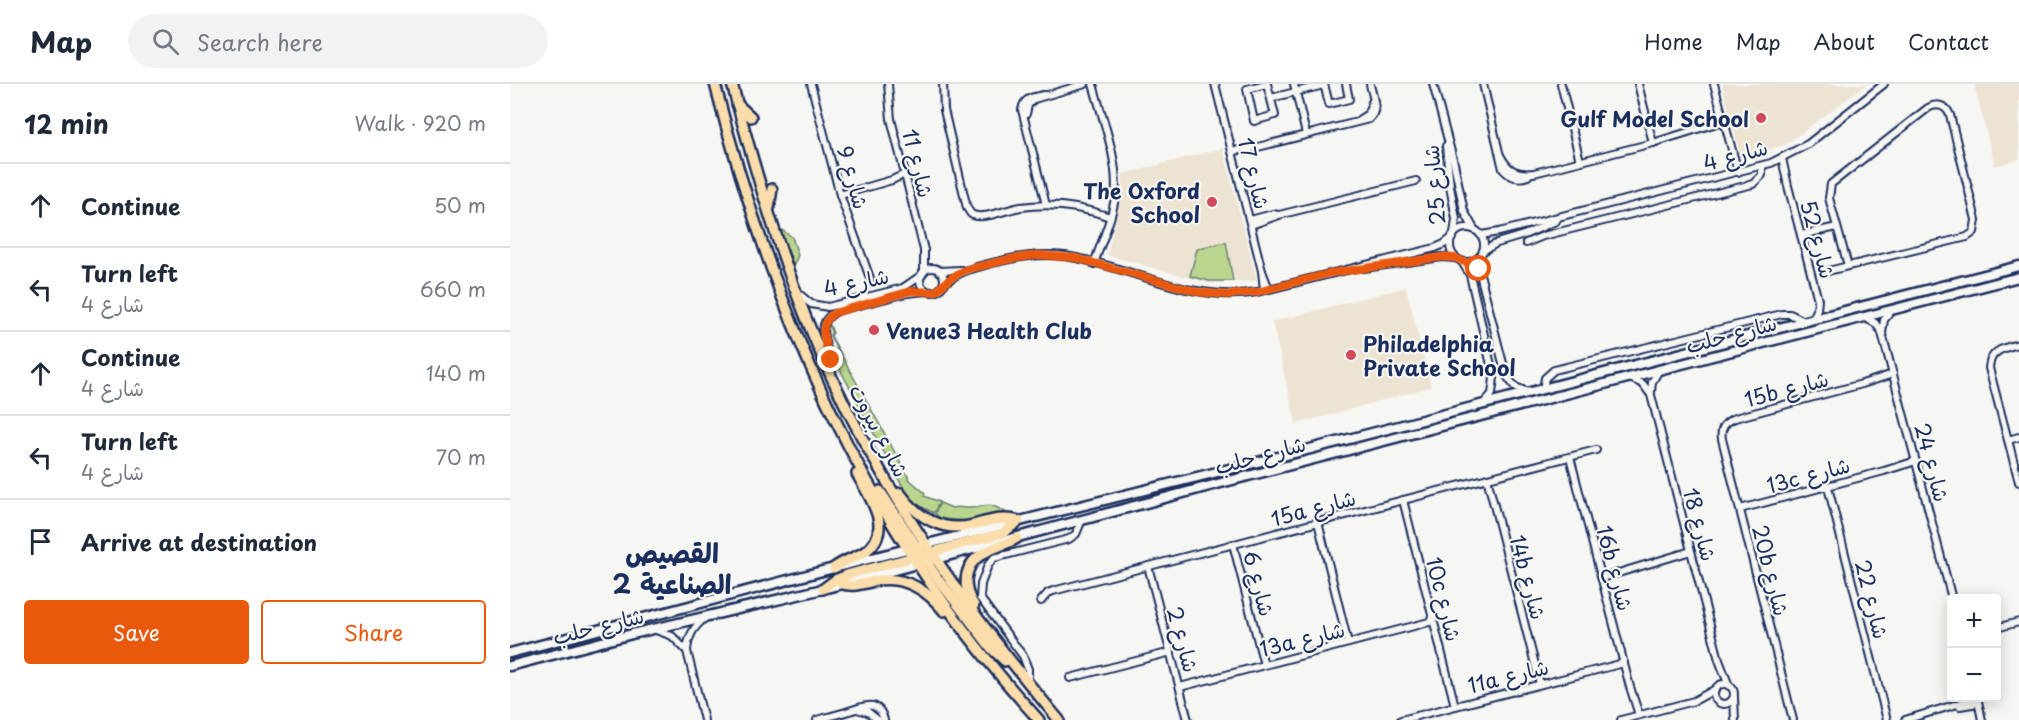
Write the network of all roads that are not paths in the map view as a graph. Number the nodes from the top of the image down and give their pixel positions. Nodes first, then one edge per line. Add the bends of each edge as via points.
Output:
1 (715, 84) edge
2 (732, 84) edge
3 (811, 84) edge
4 (888, 84) edge
5 (943, 84) edge
6 (1085, 84) edge
7 (1093, 84) edge
8 (1215, 84) edge
9 (1267, 84) edge
10 (1294, 84) edge
11 (1324, 84) edge
12 (1346, 84) edge
13 (1370, 84) edge
14 (1432, 84) edge
15 (1483, 84) edge
16 (1561, 84) edge
17 (1638, 84) edge
18 (1714, 84) edge
19 (1871, 84) edge
20 (1879, 87) edge
21 (1296, 92) junction
22 (1271, 98) junction
23 (737, 104) junction
24 (751, 117) dead end
25 (1724, 124) junction
26 (1306, 134) junction
27 (1445, 134) junction
28 (1653, 143) junction
29 (1233, 153) junction
30 (1780, 159) junction
31 (1580, 161) junction
32 (1762, 166) junction
33 (1736, 172) junction
34 (906, 177) junction
35 (1416, 181) dead end
36 (772, 189) dead end
37 (840, 195) junction
38 (1046, 205) junction
39 (1602, 205) junction
40 (769, 210) junction
41 (1573, 213) junction
42 (1110, 217) junction
43 (1611, 219) junction
44 (1600, 221) junction
45 (1250, 222) junction
46 (1837, 227) junction
47 (1474, 229) junction
48 (1481, 235) junction
49 (1801, 235) junction
50 (1453, 236) junction
51 (1526, 243) dead end
52 (924, 250) junction
53 (1483, 251) junction
54 (1455, 258) junction
55 (1479, 258) junction
56 (1462, 262) junction
57 (1096, 264) junction
58 (1848, 266) junction
59 (2019, 266) edge
60 (938, 270) junction
61 (965, 270) junction
62 (1824, 272) dead end
63 (923, 273) junction
64 (1331, 273) junction
65 (2019, 277) edge
66 (870, 278) dead end
67 (943, 285) junction
68 (1267, 290) junction
69 (926, 291) junction
70 (798, 292) junction
71 (1818, 300) junction
72 (1892, 310) junction
73 (1831, 315) junction
74 (1864, 317) junction
75 (1808, 320) junction
76 (1882, 333) junction
77 (2019, 345) edge
78 (1659, 370) junction
79 (831, 376) junction
80 (1894, 376) junction
81 (1630, 378) junction
82 (1543, 389) junction
83 (1528, 393) junction
84 (1651, 395) junction
85 (1480, 405) junction
86 (1723, 428) joint
87 (2019, 437) edge
88 (2008, 440) junction
89 (1596, 450) dead end
90 (852, 454) junction
91 (1570, 457) junction
92 (1916, 463) junction
93 (883, 474) junction
94 (1487, 478) junction
95 (2019, 482) edge
96 (1828, 487) junction
97 (1403, 500) junction
98 (1740, 509) junction
99 (1019, 521) junction
100 (1081, 522) junction
101 (1318, 522) junction
102 (1017, 538) junction
103 (1233, 544) junction
104 (922, 554) junction
105 (1692, 554) junction
106 (1148, 566) junction
107 (834, 568) junction
108 (1602, 578) junction
109 (842, 584) junction
110 (824, 589) junction
111 (1951, 594) edge
112 (1041, 601) dead end
113 (651, 617) junction
114 (705, 618) junction
115 (1433, 621) junction
116 (2019, 622) edge
117 (959, 624) junction
118 (2001, 627) edge
119 (655, 630) junction
120 (692, 630) junction
121 (632, 634) junction
122 (672, 636) junction
123 (1348, 643) junction
124 (687, 651) junction
125 (1170, 652) junction
126 (510, 654) edge
127 (1719, 660) junction
128 (1624, 663) junction
129 (1264, 665) junction
130 (510, 666) edge
131 (1014, 668) junction
132 (1070, 678) dead end
133 (1028, 684) junction
134 (1540, 684) junction
135 (1729, 686) junction
136 (1180, 687) junction
137 (1716, 688) junction
138 (1734, 696) junction
139 (1694, 701) junction
140 (1967, 702) edge
141 (1978, 702) edge
142 (1718, 703) junction
143 (1455, 706) junction
144 (860, 708) junction
145 (1637, 716) junction
146 (704, 720) edge
147 (817, 720) edge
148 (878, 720) edge
149 (884, 720) edge
150 (1039, 720) edge
151 (1059, 720) edge
152 (1188, 720) edge
153 (1401, 720) edge
154 (1621, 720) edge
155 (1734, 720) edge
156 (1793, 720) edge
157 (1887, 720) edge
158 (1905, 720) edge
159 (1982, 720) edge

1 - 90 main road, شارع بيروت via 772,274
2 - 23 main road, شارع بيروت
3 - 37 street, شارع 9
4 - 34 street, شارع 11 via 889,111
5 - 38 street via 942,101 965,196 974,211 991,214
6 - 38 street via 1029,98 1024,103 1022,110
7 - 42 street via 1115,170 1116,193
8 - 29 street, شارع 17
9 - 22 street
9 - 22 street via 1246,89 1254,121 1275,115
10 - 21 street
11 - 12 street via 1329,104 1349,99
11 - 21 street
13 - 26 street via 1372,106 1368,114 1353,123
14 - 27 street, شارع 25
15 - 31 street via 1503,169 1513,177
16 - 31 street
17 - 28 street
18 - 25 street
19 - 20 street
20 - 30 street, شارع 4 via 1809,144
21 - 22 street
21 - 26 street
23 - 24 main road
23 - 40 main road, شارع بيروت
25 - 28 street
25 - 33 street
26 - 29 street
27 - 47 street, شارع 25 via 1464,211
27 - 50 street, شارع 25 via 1456,219
28 - 31 street
29 - 45 street, شارع 17
30 - 32 street, شارع 4
30 - 49 street, شارع 52
32 - 33 street, شارع 4
32 - 43 street via 1762,175 1753,184
33 - 39 street, شارع 4
34 - 37 street
34 - 52 street, شارع 11
35 - 45 street
36 - 40 main road
37 - 66 street, شارع 9
38 - 42 street
39 - 41 street, شارع 4
39 - 43 street
39 - 44 street
40 - 70 main road, شارع بيروت
41 - 48 street, شارع 4
41 - 53 street, شارع 4
42 - 57 street
43 - 44 street
44 - 51 street
45 - 68 street, شارع 17
46 - 49 street
46 - 58 street
46 - 58 street via 1829,198 1834,181 1928,108 1945,108 1976,220 1974,232 1967,237
47 - 48 street
47 - 50 street via 1461,229
48 - 53 street
49 - 71 street, شارع 52
50 - 54 street via 1450,250
50 - 64 street via 1435,248
52 - 60 street, شارع 11
52 - 63 street, شارع 11
53 - 55 street
54 - 56 street
54 - 64 street
55 - 56 street
55 - 83 street via 1506,375 1515,387
56 - 85 street via 1471,279 1494,378 1492,394
57 - 61 street via 1067,256 1039,255
57 - 68 street via 1208,294 1239,295
58 - 62 street
59 - 73 street, شارع حلب
60 - 61 street
60 - 63 street
60 - 67 street
61 - 67 street
63 - 69 street via 921,285
63 - 70 street, شارع 4 via 903,288 828,307 811,304
64 - 68 street
65 - 72 street, شارع حلب
67 - 69 street via 935,292
69 - 79 street, شارع 4 via 907,292 839,310 830,316 823,335 831,360
70 - 79 main road, شارع بيروت
71 - 73 street, شارع 52
71 - 75 street, شارع 52 via 1817,310
72 - 74 street, شارع حلب
72 - 76 street via 1884,320
73 - 75 street, شارع حلب
74 - 76 street
74 - 78 street, شارع حلب
75 - 82 street, شارع حلب
75 - 82 street via 1782,314 1554,370 1547,375
76 - 80 street, شارع 24
77 - 88 street via 1995,353 1989,368
78 - 81 street, شارع حلب
78 - 84 street via 1652,382
79 - 93 main road, شارع بيروت
80 - 86 street, 15b شارع via 1735,418
80 - 92 street, شارع 24
81 - 84 street via 1643,384
81 - 100 street, شارع حلب
82 - 83 street, شارع حلب
83 - 85 street, شارع حلب
84 - 105 street, شارع 18
85 - 99 street, شارع حلب
86 - 98 street, 20b شارع via 1721,436
87 - 88 street
88 - 95 street
89 - 91 street, 15a شارع
90 - 104 main road, شارع بيروت
90 - 107 main road via 855,472 877,513 879,530 865,552
91 - 94 street, 15a شارع
91 - 108 street, 16b شارع
92 - 96 street, 13c شارع
92 - 111 street, شارع 24
93 - 99 main road via 914,510 933,522 958,527 999,519
93 - 104 main road, شارع بيروت
94 - 97 street, 15a شارع
94 - 134 street, 14b شارع
96 - 98 street, 13c شارع
96 - 157 street, شارع 22
97 - 101 street, 15a شارع
97 - 115 street, 10c شارع
98 - 156 street, 20b شارع
99 - 104 main road via 1003,533
100 - 102 street, شارع حلب
100 - 133 street via 1076,534 1068,539 994,558 980,587 981,601 1023,656
101 - 103 street, 15a شارع
101 - 123 street
102 - 104 street, شارع حلب
102 - 131 main road via 978,557 966,581 970,599 1006,648
103 - 106 street, 15a شارع
103 - 129 street, شارع 6
104 - 107 street, شارع حلب
104 - 109 street, شارع حلب
104 - 110 main road via 842,577
104 - 117 main road, شارع بيروت
104 - 131 main road via 992,649
105 - 108 street
105 - 127 street, شارع 18
106 - 112 street, 15a شارع via 1053,591
106 - 125 street, شارع 2
107 - 113 street, شارع حلب
108 - 128 street, 16b شارع
109 - 110 street, شارع حلب
109 - 117 main road via 854,586 886,580 910,583
110 - 114 street, شارع حلب
113 - 121 street via 656,621 654,625
113 - 126 street, شارع حلب
114 - 119 street, شارع حلب
114 - 120 street
115 - 123 street, 13a شارع
115 - 143 street, 10c شارع
116 - 118 street
117 - 150 main road, شارع بيروت
119 - 121 street, شارع حلب
119 - 122 street
120 - 122 street
120 - 124 street
121 - 130 street, شارع حلب
122 - 124 street
123 - 129 street, 13a شارع
124 - 146 street
125 - 132 street
125 - 136 street, شارع 2
127 - 135 street, شارع 18
127 - 137 street, شارع 18 via 1721,673
128 - 134 street, 11a شارع
128 - 145 street, 16b شارع
129 - 136 street, 13a شارع
131 - 133 main road
133 - 151 main road
134 - 143 street, 11a شارع
135 - 137 street
135 - 138 street
136 - 152 street, شارع 2
137 - 139 street
137 - 142 street via 1713,696
138 - 142 street via 1728,703
138 - 155 street
139 - 142 street
139 - 145 street
140 - 158 street
141 - 159 street
142 - 155 street
143 - 153 street, 11a شارع
144 - 147 street
144 - 148 street
144 - 149 street via 876,708
145 - 154 street

